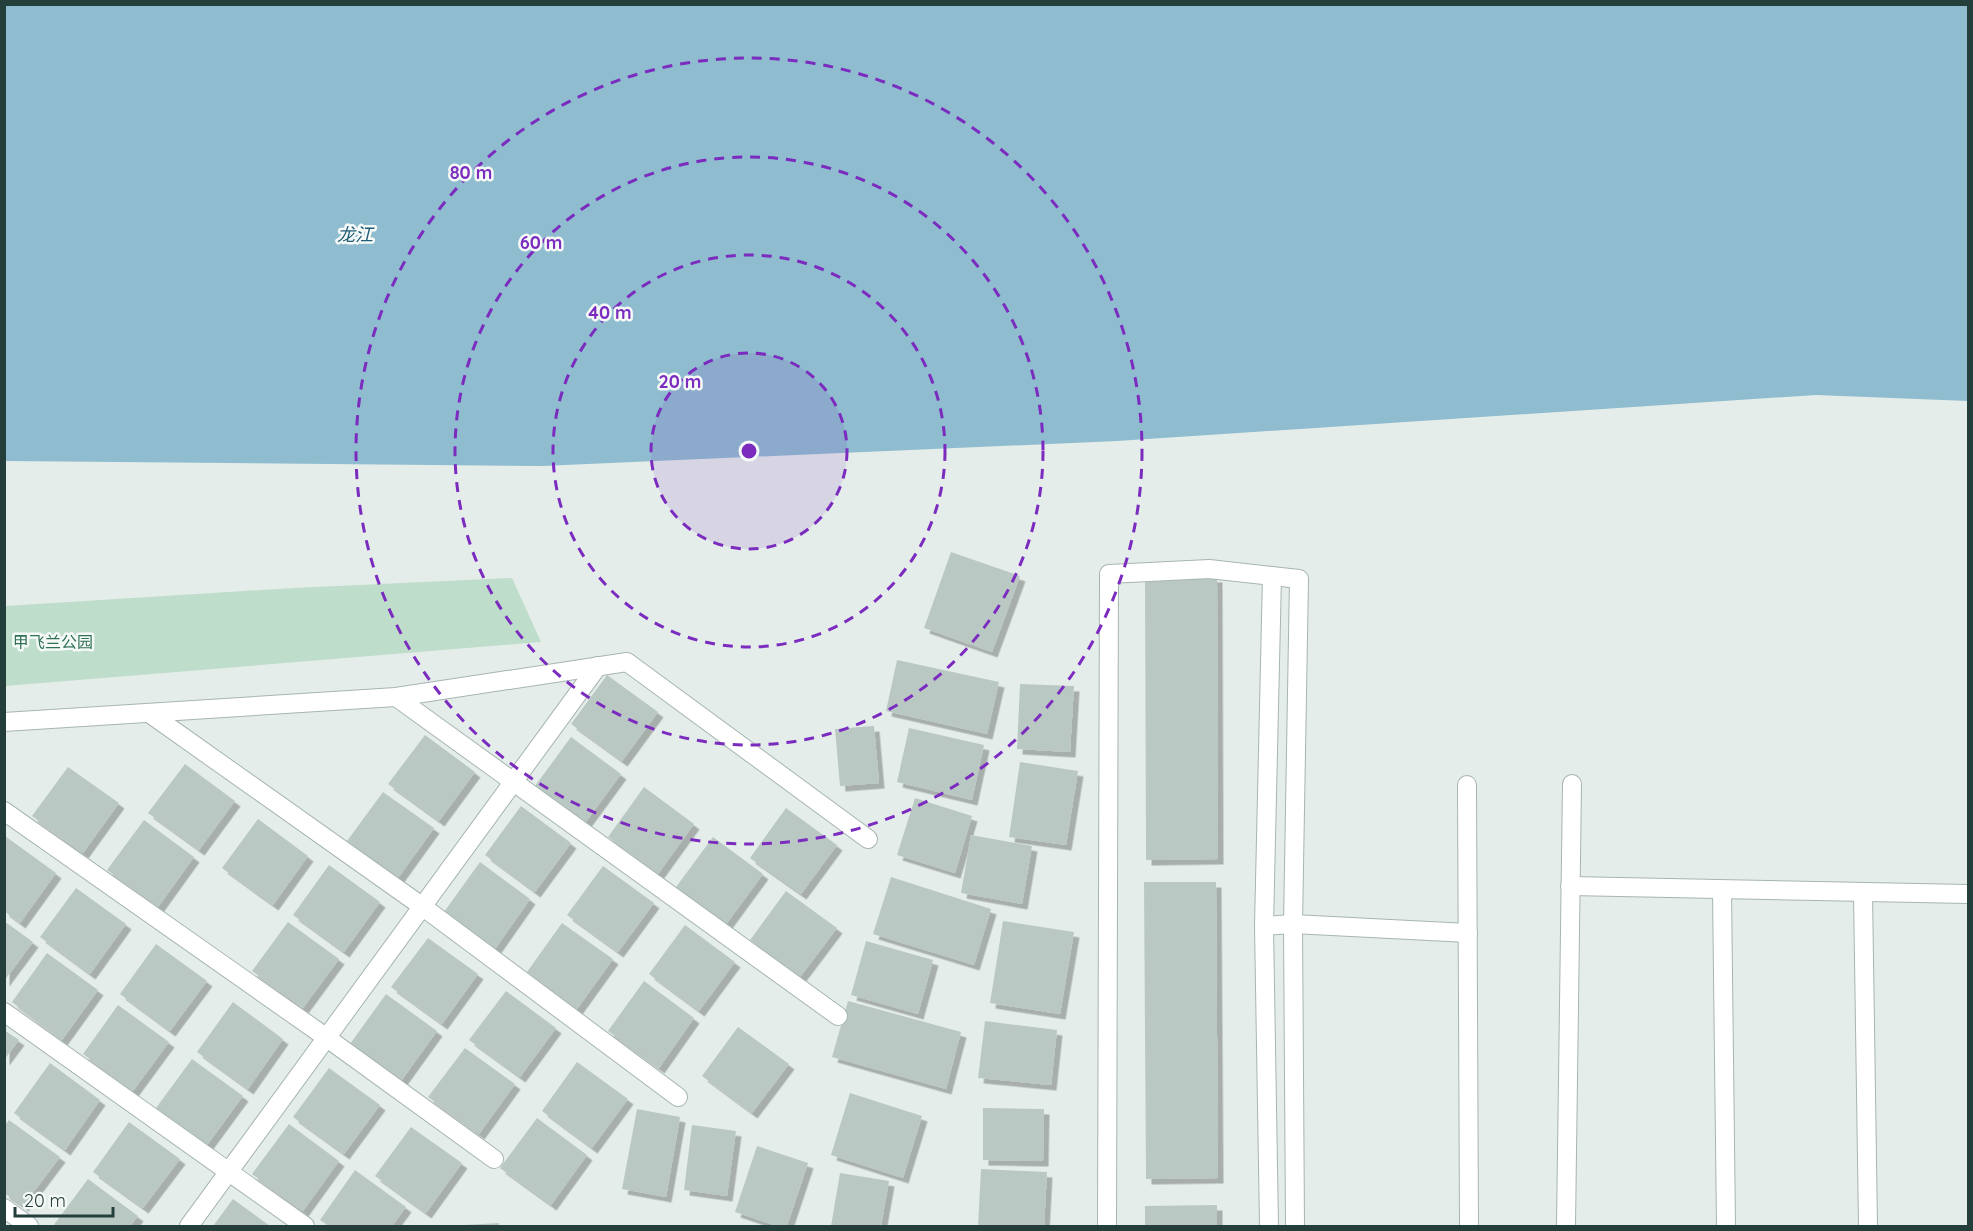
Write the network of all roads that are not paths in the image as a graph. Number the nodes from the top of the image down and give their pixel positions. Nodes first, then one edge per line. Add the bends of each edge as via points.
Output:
1 (1272, 576) junction
2 (598, 666) junction
3 (396, 697) junction
4 (148, 712) junction
5 (4, 722) edge
6 (514, 782) junction
7 (1572, 784) dead end
8 (1467, 785) dead end
9 (4, 812) edge
10 (867, 839) dead end
11 (1570, 886) junction
12 (1722, 890) junction
13 (1863, 893) junction
14 (1968, 894) edge
15 (423, 907) junction
16 (1293, 924) junction
17 (1264, 926) junction
18 (1468, 933) junction
19 (4, 1012) edge
20 (838, 1016) dead end
21 (327, 1038) junction
22 (678, 1097) dead end
23 (494, 1159) dead end
24 (229, 1172) junction
25 (4, 1209) edge
26 (30, 1227) edge
27 (189, 1227) edge
28 (305, 1227) edge
29 (1107, 1227) edge
30 (1269, 1227) edge
31 (1295, 1227) edge
32 (1469, 1227) edge
33 (1566, 1227) edge
34 (1726, 1227) edge
35 (1868, 1227) edge

1 - 16 street via 1299,579
1 - 17 street
1 - 29 street via 1209,569 1109,574
2 - 3 street
2 - 6 street
2 - 10 street via 627,662
3 - 4 street
3 - 6 street
4 - 5 street
4 - 15 street
6 - 15 street
6 - 20 street
7 - 11 street
8 - 18 street
9 - 21 street
11 - 12 street
11 - 33 street
12 - 13 street
12 - 34 street
13 - 14 street
13 - 35 street
15 - 21 street
15 - 22 street
16 - 17 street
16 - 18 street
16 - 31 street
17 - 30 street
18 - 32 street
19 - 24 street
21 - 23 street
21 - 24 street
24 - 27 street
24 - 28 street
25 - 26 street

